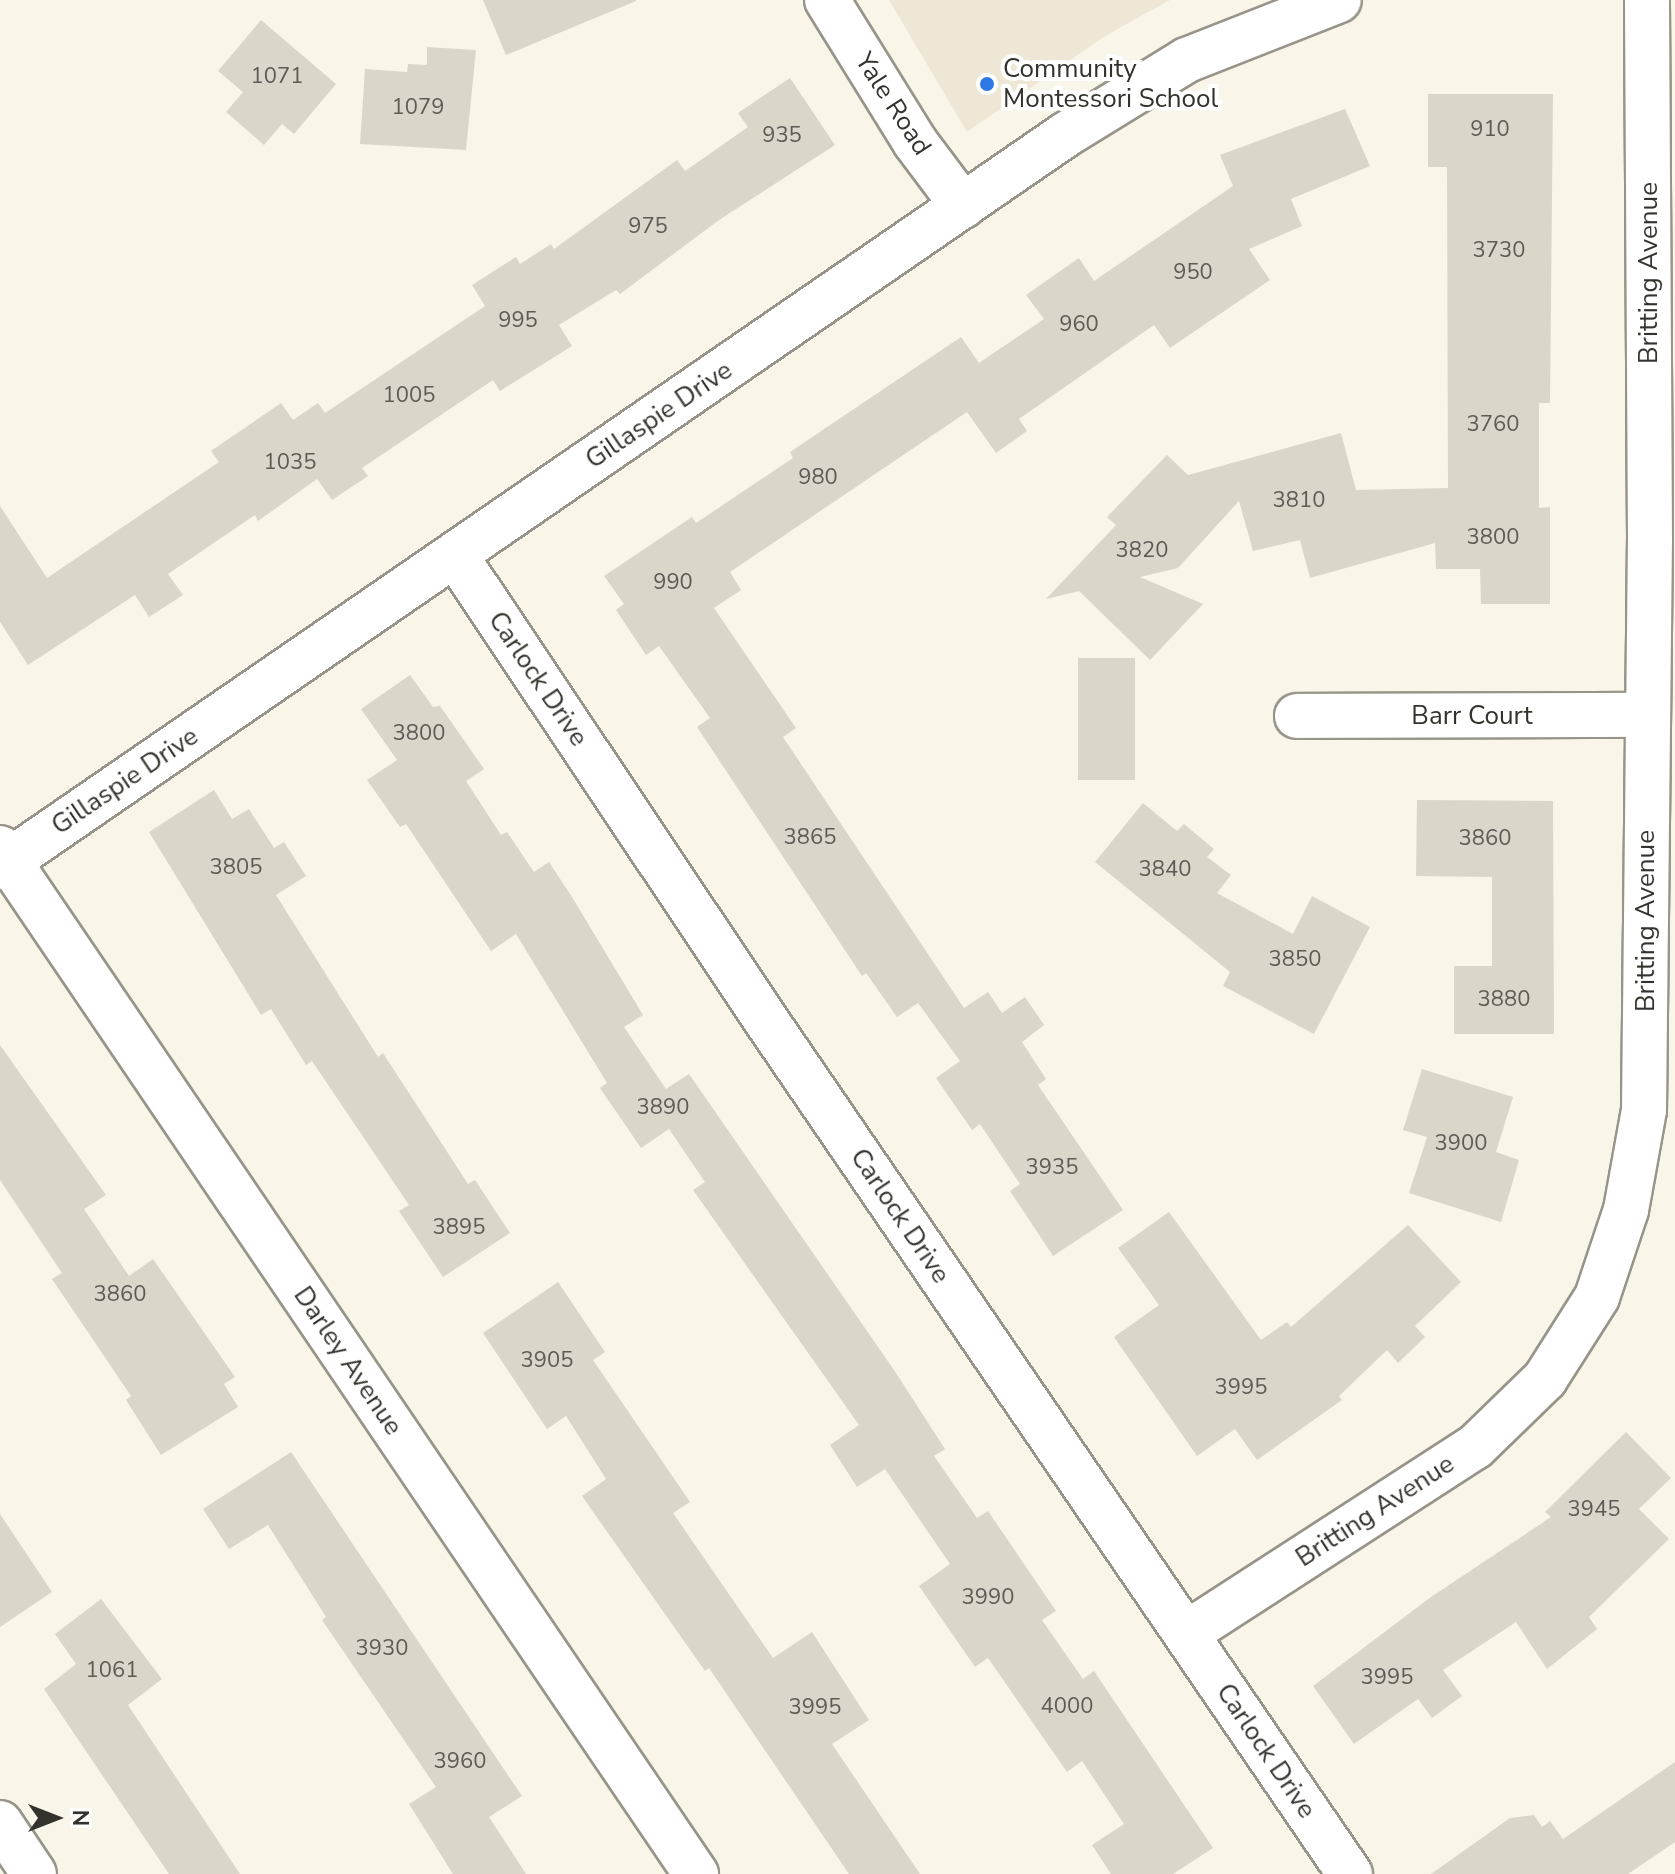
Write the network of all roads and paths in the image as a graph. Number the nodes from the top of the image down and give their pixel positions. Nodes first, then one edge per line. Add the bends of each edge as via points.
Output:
1 (827, 0) edge
2 (1339, 0) edge
3 (1647, 0) edge
4 (963, 206) junction
5 (455, 555) junction
6 (1647, 715) junction
7 (1297, 716) dead end
8 (3, 859) edge
9 (1187, 1633) junction
10 (0, 1823) edge
11 (34, 1874) edge
12 (696, 1874) edge
13 (1350, 1874) edge

1 - 4 street, Yale Road via 915,142
2 - 4 street, Gillaspie Drive via 1187,60
3 - 6 street, Britting Avenue
4 - 5 street, Gillaspie Drive
5 - 8 street, Gillaspie Drive
5 - 9 street, Carlock Drive via 779,1040
6 - 7 street, Barr Court
6 - 9 street, Britting Avenue via 1644,1110 1626,1210 1597,1297 1545,1379 1475,1447
8 - 12 street, Darley Avenue
9 - 13 street, Carlock Drive
10 - 11 street

